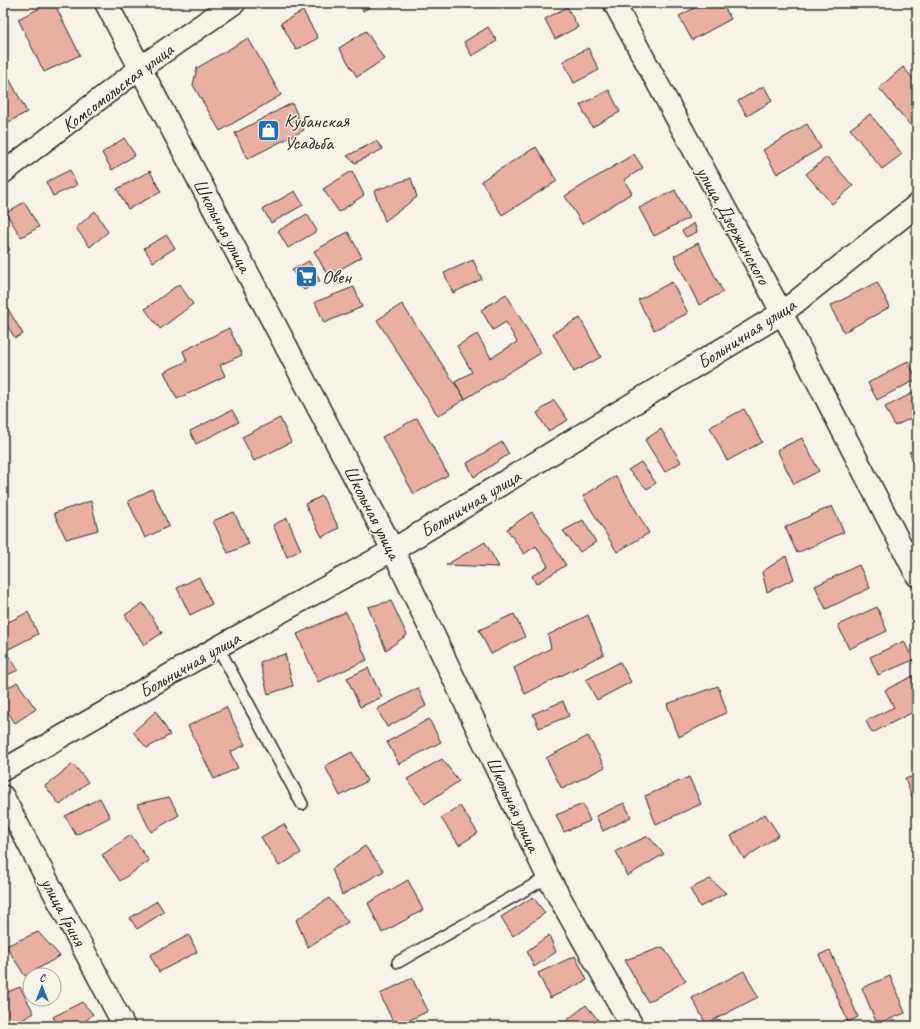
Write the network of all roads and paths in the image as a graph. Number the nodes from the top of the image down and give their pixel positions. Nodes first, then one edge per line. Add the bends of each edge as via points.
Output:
1 (106, 3) edge
2 (234, 3) edge
3 (614, 3) edge
4 (140, 68) junction
5 (3, 173) edge
6 (917, 205) edge
7 (782, 313) junction
8 (393, 550) junction
9 (917, 576) edge
10 (218, 647) junction
11 (3, 770) edge
12 (3, 796) edge
13 (302, 804) dead end
14 (548, 876) junction
15 (398, 962) dead end
16 (124, 1026) edge
17 (632, 1026) edge

1 - 4 street, Школьная улица
2 - 4 street, Комсомольская улица
3 - 7 street, улица Дзержинского
4 - 5 street, Комсомольская улица
4 - 8 street, Школьная улица
6 - 7 street, Больничная улица
7 - 8 street, Больничная улица
7 - 9 street, улица Дзержинского
8 - 10 street, Больничная улица
8 - 14 street, Школьная улица
10 - 11 street, Больничная улица
10 - 13 lane
12 - 16 street, улица Гриня
14 - 15 lane
14 - 17 street, Школьная улица

